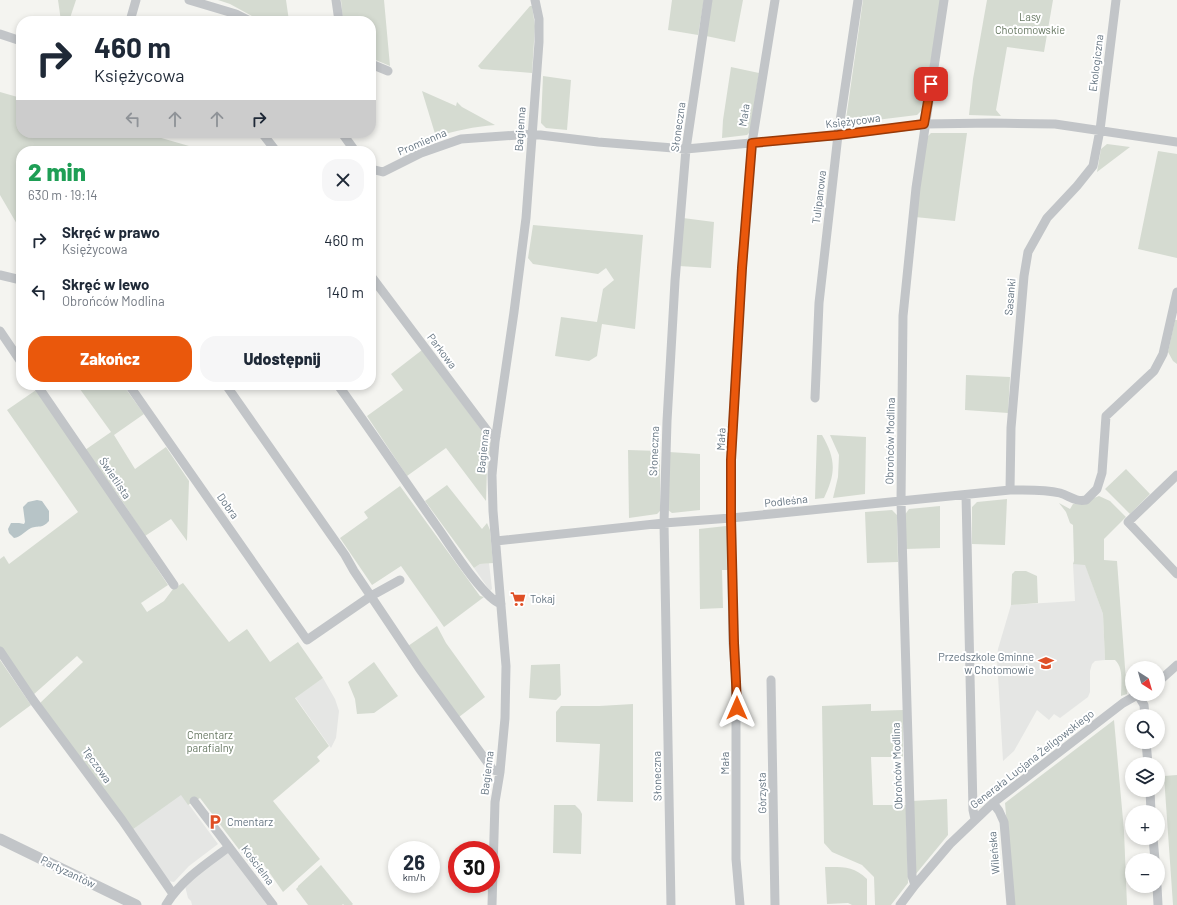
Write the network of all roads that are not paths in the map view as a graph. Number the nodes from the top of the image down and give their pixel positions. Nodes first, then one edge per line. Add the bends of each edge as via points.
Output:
1 (136, 0) edge
2 (189, 0) edge
3 (336, 0) edge
4 (535, 0) edge
5 (708, 0) edge
6 (775, 0) edge
7 (858, 0) edge
8 (944, 0) edge
9 (1116, 0) edge
10 (131, 16) edge
11 (240, 16) edge
12 (338, 16) edge
13 (0, 34) edge
14 (16, 39) edge
15 (376, 66) edge
16 (388, 71) dead end
17 (924, 124) junction
18 (1100, 130) junction
19 (532, 134) junction
20 (838, 135) junction
21 (266, 138) edge
22 (1177, 142) edge
23 (752, 143) junction
24 (272, 146) edge
25 (686, 149) junction
26 (376, 171) edge
27 (0, 275) edge
28 (16, 279) edge
29 (376, 283) edge
30 (1177, 292) edge
31 (0, 331) edge
32 (16, 355) edge
33 (40, 390) edge
34 (133, 390) edge
35 (230, 390) edge
36 (341, 390) edge
37 (815, 398) dead end
38 (496, 436) junction
39 (1177, 475) edge
40 (1010, 490) junction
41 (966, 495) junction
42 (901, 501) junction
43 (731, 518) junction
44 (664, 523) junction
45 (496, 541) junction
46 (1177, 574) edge
47 (400, 580) dead end
48 (174, 585) dead end
49 (370, 596) junction
50 (501, 604) junction
51 (0, 651) edge
52 (1177, 665) edge
53 (1165, 676) edge
54 (771, 680) dead end
55 (1127, 701) edge
56 (500, 772) junction
57 (194, 802) dead end
58 (993, 803) junction
59 (975, 819) junction
60 (0, 839) edge
61 (229, 846) junction
62 (915, 885) junction
63 (1157, 893) edge
64 (173, 894) junction
65 (136, 905) edge
66 (166, 905) edge
67 (273, 905) edge
68 (492, 905) edge
69 (671, 905) edge
70 (740, 905) edge
71 (775, 905) edge
72 (900, 905) edge
73 (1011, 905) edge
74 (1158, 905) edge

1 - 10 street
2 - 11 street
3 - 12 street
4 - 19 street, Bagienna via 539,19
5 - 25 street, Słoneczna
6 - 23 street, Mała
7 - 20 street, Tulipanowa
8 - 17 street, Obrońców Modlina
9 - 18 street, Ekologiczna
13 - 14 street
15 - 16 street
17 - 18 street, Księżycowa via 1055,124
17 - 20 street, Księżycowa
17 - 42 street, Obrońców Modlina via 903,316
18 - 22 street, Księżycowa
18 - 40 street, Sasanki via 1093,166 1047,218 1028,252 1011,428
19 - 25 street, Księżycowa
19 - 26 street, Promienna via 461,139 421,153 383,172
19 - 38 street, Bagienna via 526,218
20 - 23 street, Księżycowa
20 - 37 street, Tulipanowa via 819,303
21 - 24 street
23 - 25 street, Księżycowa
23 - 43 street, Mała via 731,460
25 - 44 street, Słoneczna via 674,281
27 - 28 street
29 - 38 street, Parkowa via 489,433
30 - 40 street, Podleśna via 1161,360 1154,371 1106,416 1102,474 1097,489 1086,500 1076,501 1061,494
31 - 32 street
33 - 48 street, Świetlista
34 - 49 street, Dobra via 307,640
35 - 49 street via 345,555
36 - 50 street via 456,554 489,597
38 - 45 street, Bagienna via 492,475
39 - 46 street via 1128,522
40 - 41 street, Podleśna
41 - 42 street, Podleśna
41 - 59 street via 972,810
42 - 43 street, Podleśna
42 - 62 street, Obrońców Modlina via 912,876
43 - 44 street, Podleśna
43 - 70 street, Mała via 736,682 736,859
44 - 45 street, Podleśna
44 - 69 street, Słoneczna
45 - 50 street, Bagienna
47 - 49 street
49 - 56 street via 493,770
50 - 56 street, Bagienna via 506,691
51 - 64 street, Tęczowa
52 - 53 street
54 - 71 street, Górzysta
55 - 58 street, Generała Lucjana Żeligowskiego
56 - 68 street, Bagienna via 495,802
57 - 61 street, Kościelna
58 - 59 street, Generała Lucjana Żeligowskiego
58 - 73 street, Wileńska via 1004,822
59 - 62 street, Generała Lucjana Żeligowskiego
60 - 65 street, Partyzantów
61 - 64 street
61 - 67 street, Kościelna
62 - 72 street, Generała Lucjana Żeligowskiego
63 - 74 street
64 - 66 street

